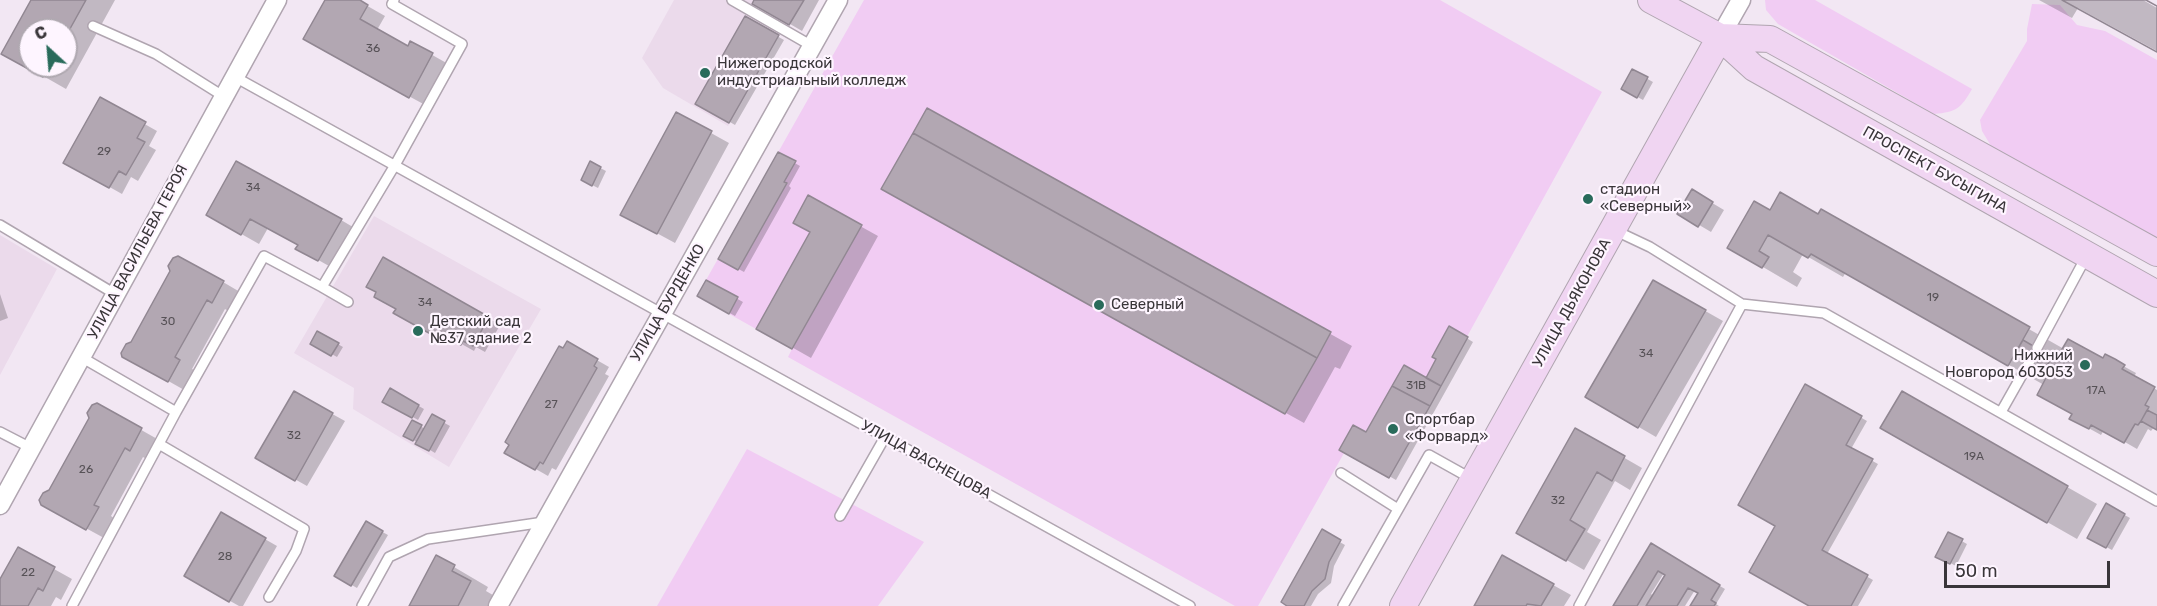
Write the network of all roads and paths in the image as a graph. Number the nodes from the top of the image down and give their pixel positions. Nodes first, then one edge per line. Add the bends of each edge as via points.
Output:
1 (277, 0) edge
2 (394, 0) edge
3 (732, 0) edge
4 (838, 0) edge
5 (1651, 0) edge
6 (1741, 0) edge
7 (93, 26) dead end
8 (1720, 37) junction
9 (813, 46) junction
10 (235, 77) junction
11 (223, 96) junction
12 (394, 165) junction
13 (0, 225) edge
14 (1614, 230) junction
15 (2157, 253) edge
16 (2087, 255) junction
17 (322, 286) junction
18 (115, 294) junction
19 (2157, 294) edge
20 (348, 302) dead end
21 (1742, 304) junction
22 (663, 313) junction
23 (2037, 348) dead end
24 (81, 357) junction
25 (2031, 359) dead end
26 (176, 412) junction
27 (2001, 412) junction
28 (0, 432) edge
29 (885, 437) junction
30 (159, 444) junction
31 (31, 448) junction
32 (1341, 472) dead end
33 (1474, 480) junction
34 (2157, 501) edge
35 (0, 505) edge
36 (1398, 509) junction
37 (840, 516) dead end
38 (544, 522) junction
39 (269, 597) dead end
40 (72, 606) edge
41 (362, 606) edge
42 (498, 606) edge
43 (1190, 606) edge
44 (1343, 606) edge
45 (1403, 606) edge
46 (1579, 606) edge

1 - 10 street, УЛИЦА ВАСИЛЬЕВА ГЕРОЯ
2 - 12 lane via 392,4 462,44
3 - 9 lane
4 - 9 street, УЛИЦА БУРДЕНКО
5 - 8 main road, ПРОСПЕКТ БУСЫГИНА
6 - 8 street, УЛИЦА ДЬЯКОНОВА
7 - 11 lane via 156,54
8 - 14 main road, УЛИЦА ДЬЯКОНОВА
8 - 15 main road, ПРОСПЕКТ БУСЫГИНА via 1770,39
8 - 16 main road, ПРОСПЕКТ БУСЫГИНА via 1754,68
9 - 22 street, УЛИЦА БУРДЕНКО
10 - 11 street, УЛИЦА ВАСИЛЬЕВА ГЕРОЯ
10 - 12 lane, УЛИЦА ВАСНЕЦОВА
11 - 18 street, УЛИЦА ВАСИЛЬЕВА ГЕРОЯ
12 - 17 lane
12 - 22 lane, УЛИЦА ВАСНЕЦОВА
13 - 18 lane
14 - 21 lane via 1650,247
14 - 33 main road, УЛИЦА ДЬЯКОНОВА
16 - 19 main road, ПРОСПЕКТ БУСЫГИНА
16 - 23 lane
17 - 20 lane
17 - 26 lane via 264,256
18 - 24 street, УЛИЦА ВАСИЛЬЕВА ГЕРОЯ
21 - 27 lane via 1824,313
21 - 46 lane
22 - 29 lane, УЛИЦА ВАСНЕЦОВА
22 - 38 street, УЛИЦА БУРДЕНКО
24 - 26 lane
24 - 31 street, УЛИЦА ВАСИЛЬЕВА ГЕРОЯ
25 - 27 lane
26 - 30 lane
27 - 34 lane
28 - 31 lane
29 - 37 lane
29 - 43 lane, УЛИЦА ВАСНЕЦОВА
30 - 39 lane via 304,529
30 - 40 lane
31 - 35 street, УЛИЦА ВАСИЛЬЕВА ГЕРОЯ
32 - 36 lane
33 - 36 lane via 1429,455
33 - 45 main road, УЛИЦА ДЬЯКОНОВА
36 - 44 lane
38 - 41 lane via 428,539 399,552 389,557
38 - 42 street, УЛИЦА БУРДЕНКО

